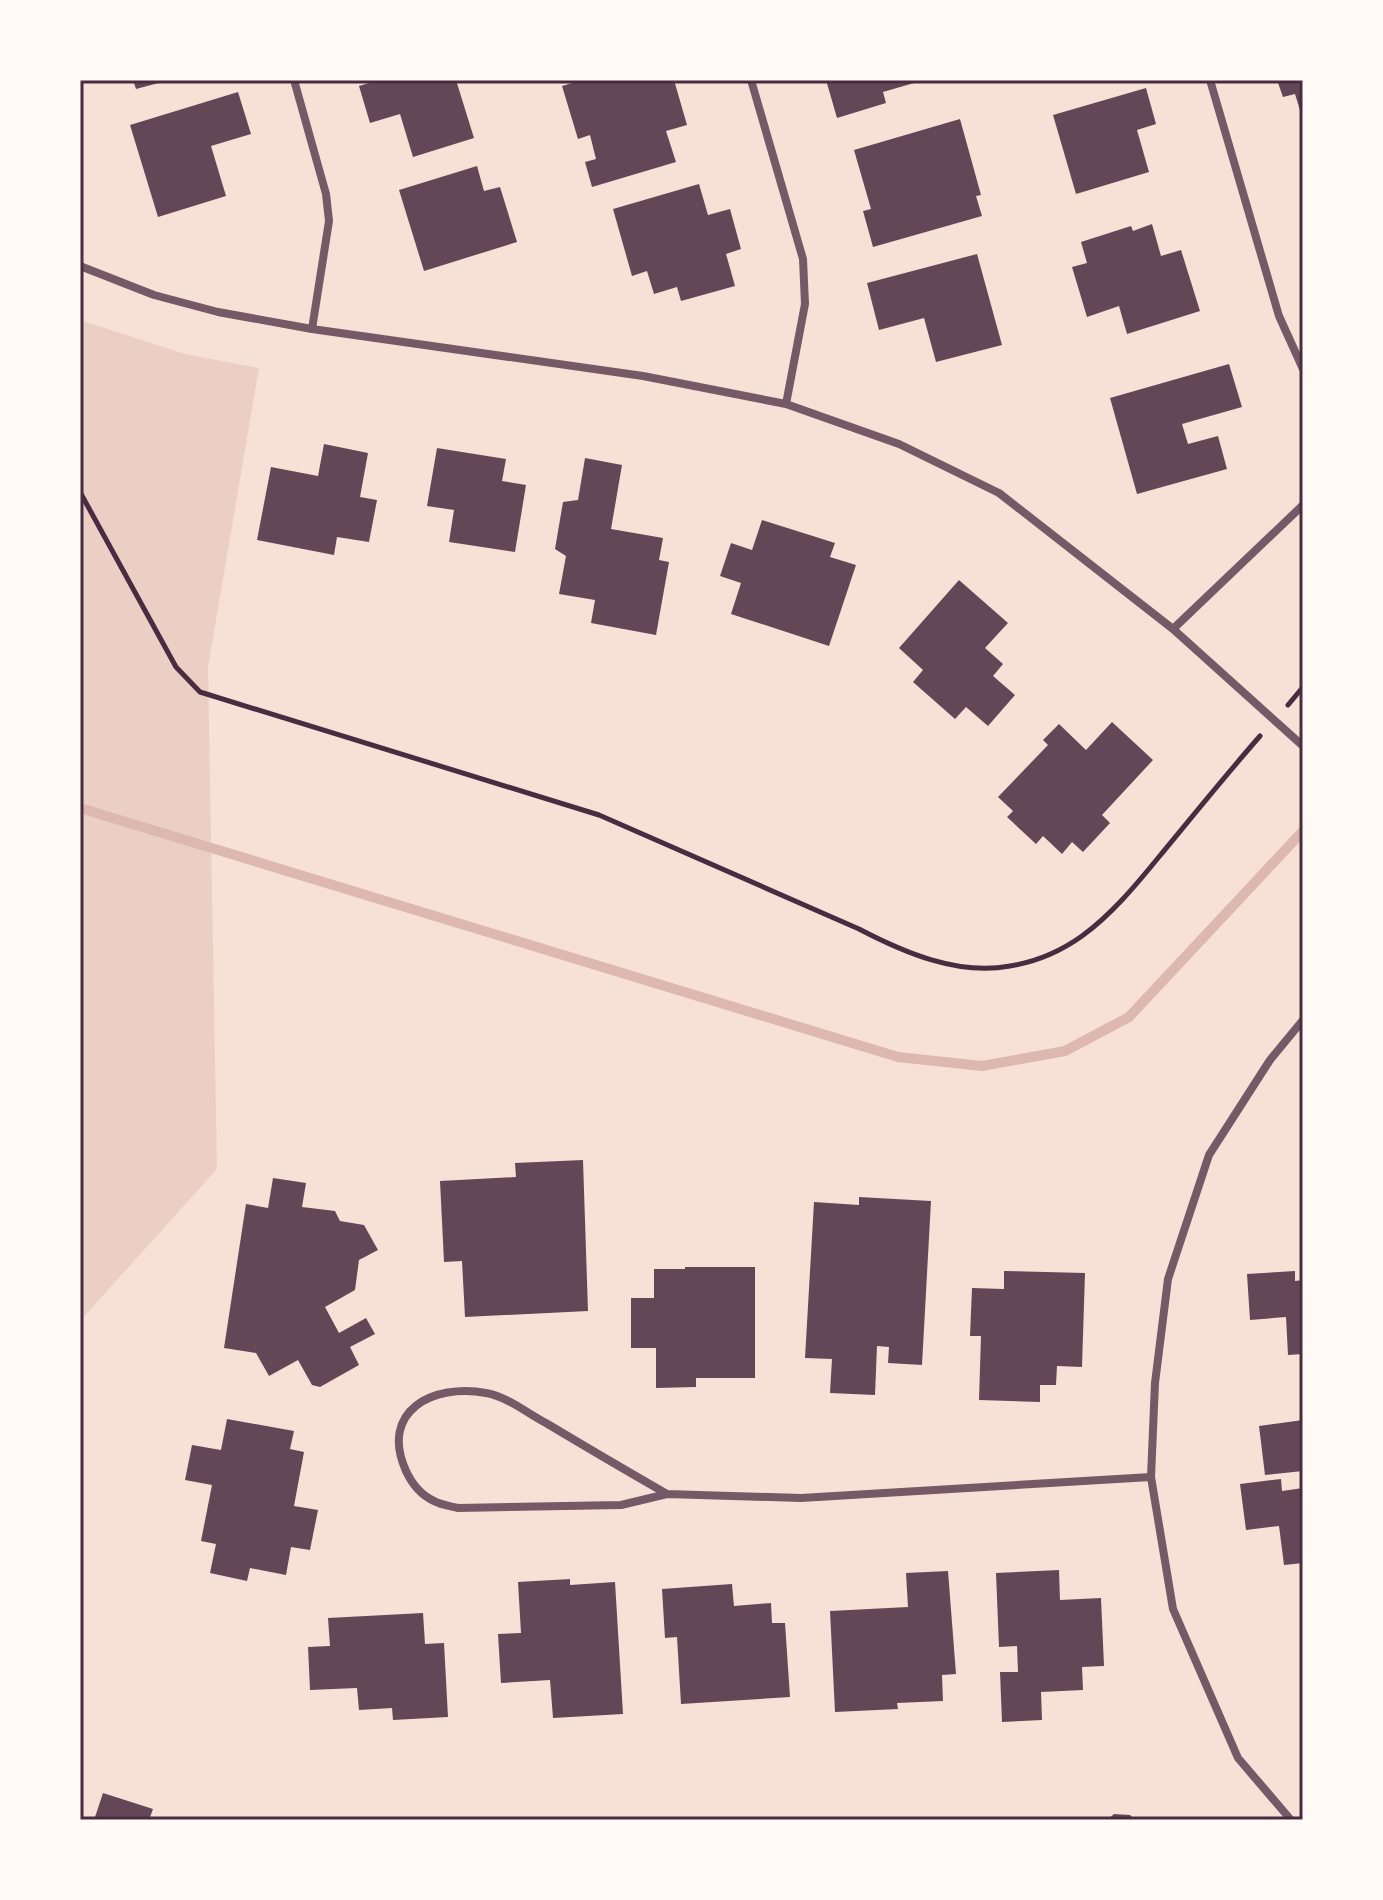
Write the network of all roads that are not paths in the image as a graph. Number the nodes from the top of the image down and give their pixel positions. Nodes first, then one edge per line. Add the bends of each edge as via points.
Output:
1 (294, 80) edge
2 (751, 80) edge
3 (1210, 80) edge
4 (80, 266) edge
5 (312, 329) junction
6 (1303, 369) edge
7 (786, 404) junction
8 (1303, 505) edge
9 (1173, 629) junction
10 (1303, 746) edge
11 (1303, 1020) edge
12 (1151, 1477) junction
13 (667, 1494) junction
14 (1291, 1820) edge

1 - 5 street via 329,221
2 - 7 street via 803,259 805,304
3 - 6 street via 1279,316
4 - 5 street via 154,295
5 - 7 street via 643,376
7 - 9 street via 899,444 999,493
8 - 9 street
9 - 10 street
11 - 12 street via 1270,1060 1209,1155 1168,1279 1155,1383
12 - 13 street via 801,1498
12 - 14 street via 1173,1609 1238,1758
13 - 13 street via 499,1396 464,1390 441,1393 423,1400 402,1424 398,1453 412,1485 433,1501 458,1508 621,1505

